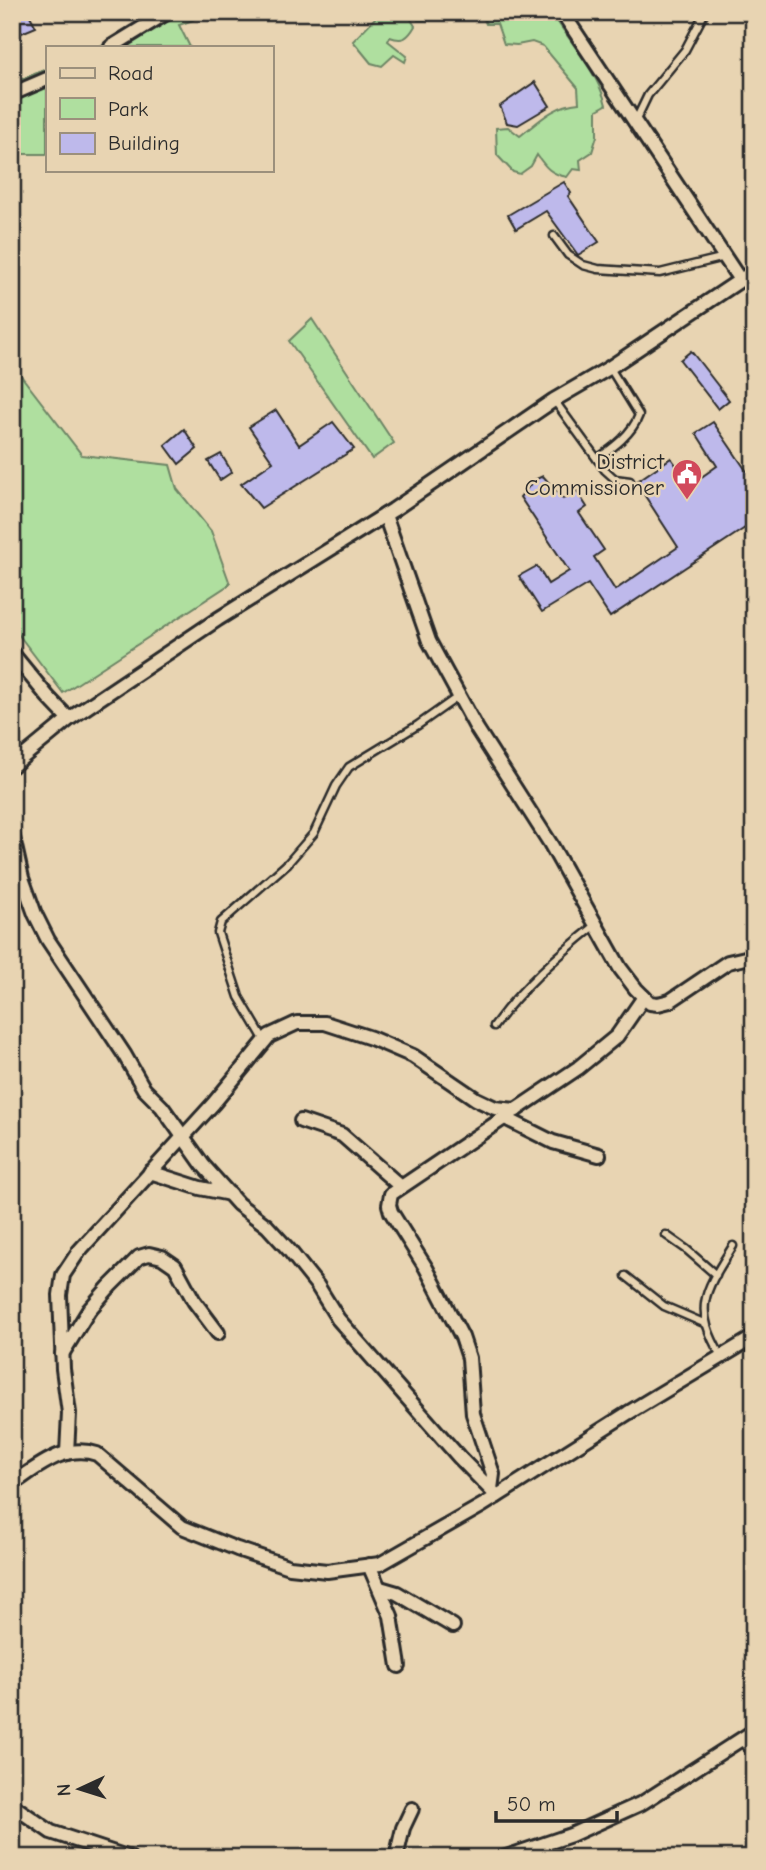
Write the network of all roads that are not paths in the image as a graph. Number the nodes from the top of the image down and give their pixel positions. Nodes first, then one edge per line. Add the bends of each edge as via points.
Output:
1 (168, 12) edge
2 (562, 12) edge
3 (705, 12) edge
4 (113, 46) edge
5 (46, 79) edge
6 (12, 94) edge
7 (635, 122) junction
8 (554, 236) dead end
9 (725, 257) junction
10 (754, 271) edge
11 (740, 280) junction
12 (609, 368) junction
13 (554, 400) junction
14 (597, 459) junction
15 (630, 481) dead end
16 (385, 515) junction
17 (12, 653) edge
18 (459, 696) junction
19 (69, 719) junction
20 (12, 766) edge
21 (12, 833) edge
22 (596, 925) junction
23 (754, 956) edge
24 (644, 997) junction
25 (494, 1026) dead end
26 (265, 1041) junction
27 (511, 1114) junction
28 (301, 1121) dead end
29 (182, 1136) junction
30 (599, 1155) dead end
31 (150, 1171) junction
32 (400, 1186) junction
33 (230, 1194) junction
34 (666, 1235) dead end
35 (733, 1246) dead end
36 (716, 1275) junction
37 (626, 1276) dead end
38 (706, 1324) junction
39 (218, 1332) dead end
40 (754, 1337) edge
41 (62, 1354) junction
42 (721, 1356) junction
43 (67, 1452) junction
44 (12, 1484) edge
45 (494, 1493) junction
46 (369, 1565) junction
47 (380, 1588) junction
48 (453, 1626) dead end
49 (399, 1666) dead end
50 (754, 1731) edge
51 (740, 1740) junction
52 (753, 1753) edge
53 (12, 1805) edge
54 (411, 1809) dead end
55 (114, 1855) edge
56 (130, 1858) edge
57 (396, 1858) edge
58 (503, 1858) edge

1 - 4 street
2 - 7 street
3 - 7 lane via 685,50 648,95
5 - 6 street
7 - 9 street
8 - 9 lane via 568,255 598,269 660,273
9 - 11 street
10 - 11 street
11 - 12 street
12 - 13 street
12 - 14 lane via 639,415 614,448
13 - 14 lane
13 - 16 street
14 - 15 lane via 615,479
16 - 18 street via 429,641
16 - 19 street
17 - 19 street
18 - 22 street
18 - 26 lane via 349,767 314,833 288,863 221,922 218,933 239,997
19 - 20 street
21 - 29 street via 22,878 48,940 144,1089
22 - 24 street via 620,968
22 - 25 lane via 523,990
23 - 24 street via 728,962 670,1001 650,1003
24 - 27 street via 617,1035
26 - 27 street via 297,1023 325,1023 413,1056 476,1099
26 - 29 street
27 - 30 street via 553,1142
27 - 32 street
28 - 32 street via 342,1135
29 - 31 street
29 - 33 street
31 - 33 street
31 - 41 street via 63,1275
32 - 45 street via 391,1194 391,1212 462,1337 469,1358 473,1414 493,1475
33 - 45 street via 289,1250 338,1319
34 - 36 lane
35 - 36 lane
36 - 38 lane via 705,1300
37 - 38 lane via 664,1306
38 - 42 lane
39 - 41 street via 194,1301 176,1266 149,1254 139,1257 89,1310
40 - 42 street
41 - 43 street via 69,1413
42 - 45 street
43 - 44 street
43 - 46 street via 83,1449 97,1454 182,1527 237,1549 290,1567 327,1571
45 - 46 street via 380,1563
46 - 47 street
47 - 48 street
47 - 49 street via 391,1616
50 - 51 street
51 - 52 lane
51 - 58 street via 642,1803 571,1836
53 - 55 street via 51,1832
54 - 57 street
55 - 56 street

